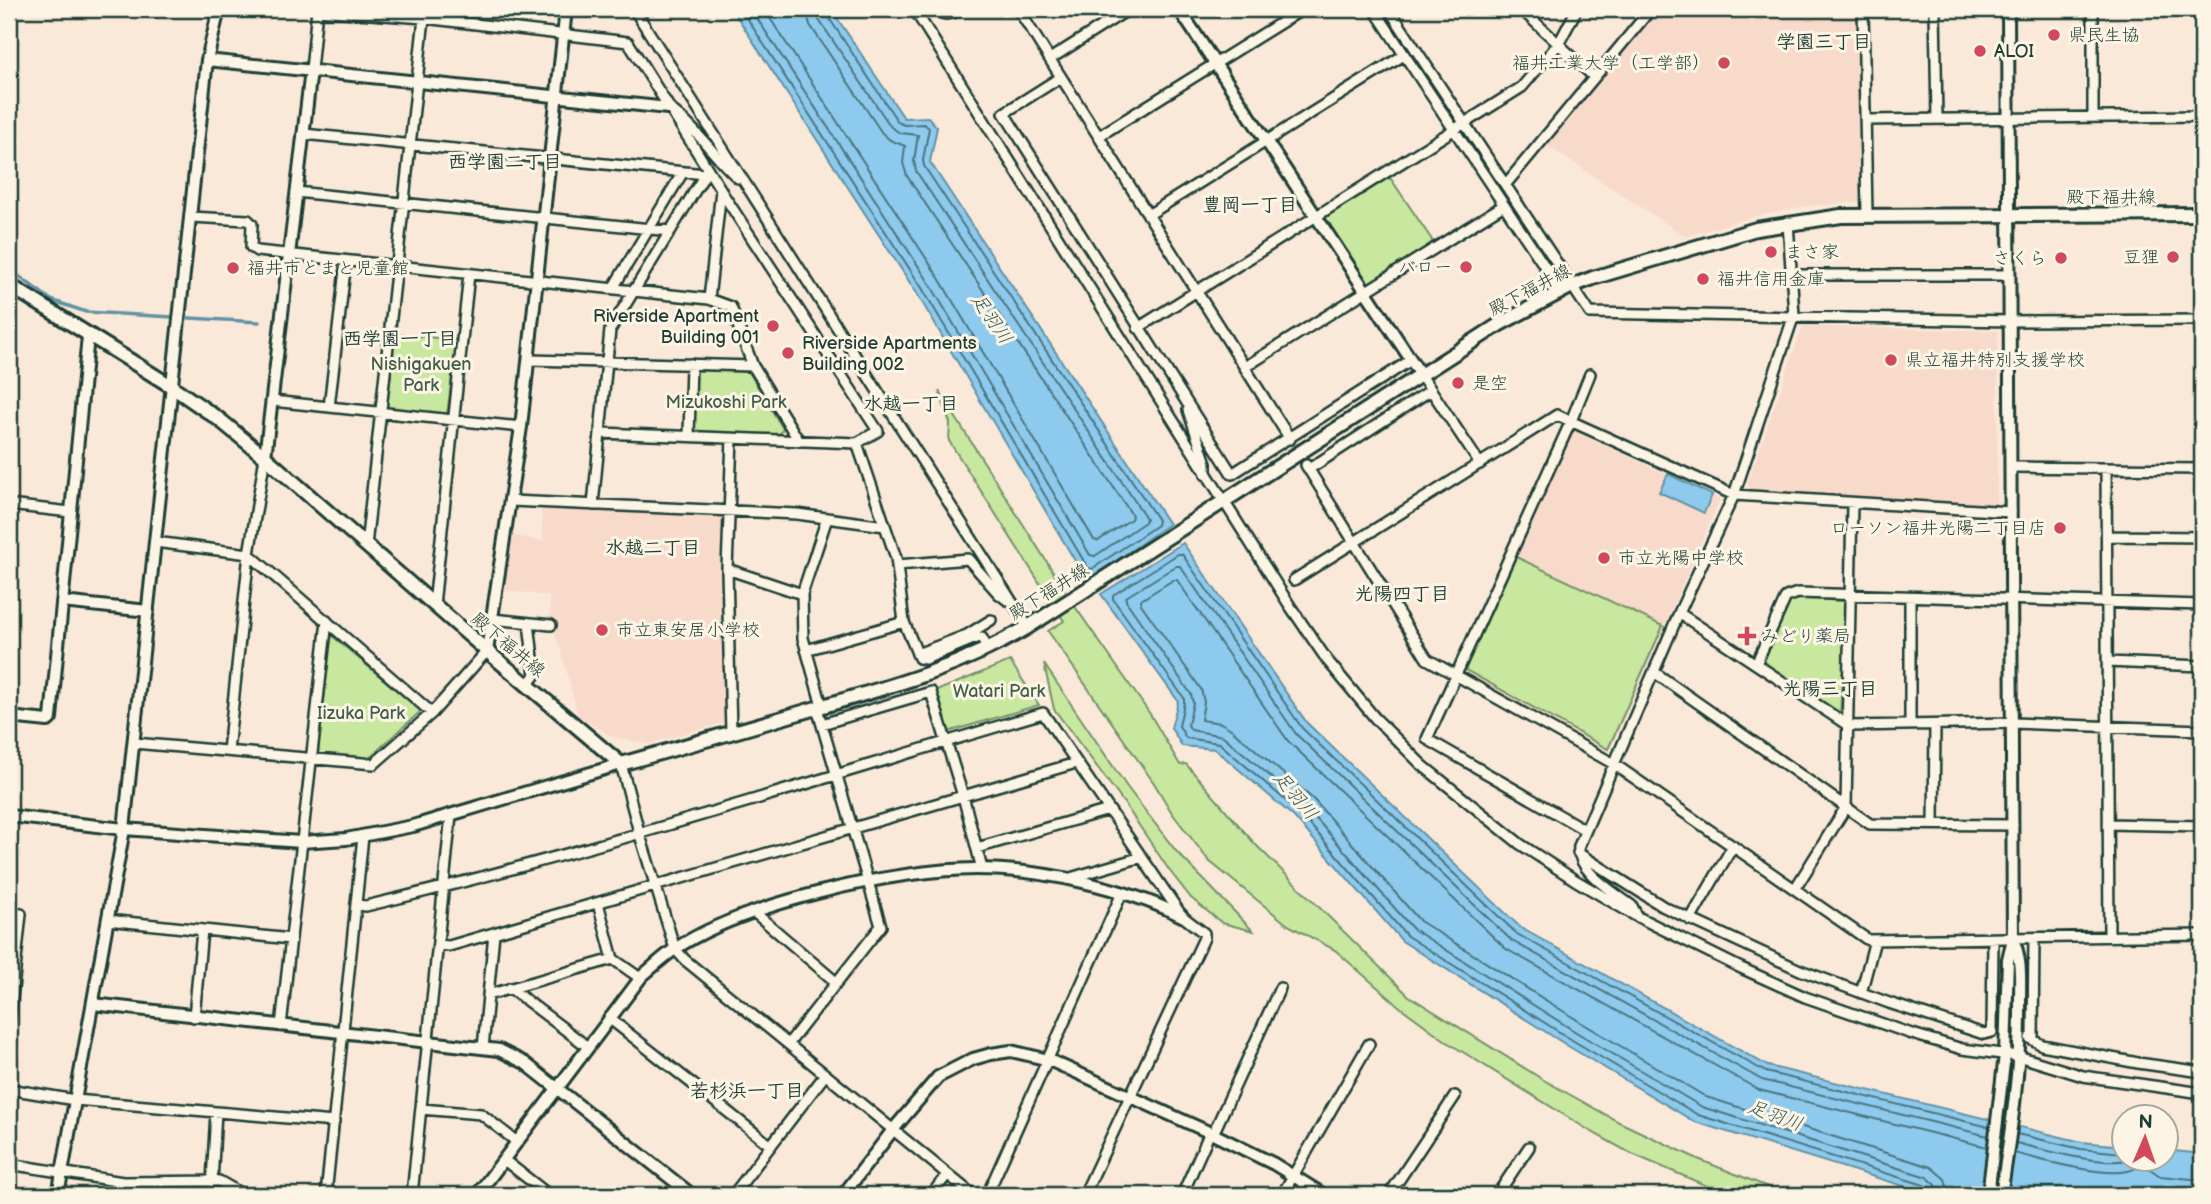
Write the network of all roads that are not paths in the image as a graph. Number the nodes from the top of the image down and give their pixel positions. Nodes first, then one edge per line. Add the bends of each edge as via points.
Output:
1 (219, 9) edge
2 (317, 9) edge
3 (566, 9) edge
4 (634, 9) edge
5 (914, 9) edge
6 (935, 9) edge
7 (961, 9) edge
8 (1018, 9) edge
9 (1129, 9) edge
10 (1179, 9) edge
11 (1303, 9) edge
12 (1374, 9) edge
13 (1389, 9) edge
14 (1521, 9) edge
15 (1577, 9) edge
16 (1863, 9) edge
17 (1935, 9) edge
18 (2008, 9) edge
19 (2093, 9) edge
20 (1645, 11) edge
21 (425, 13) edge
22 (564, 34) junction
23 (1559, 43) junction
24 (1404, 55) junction
25 (1050, 59) junction
26 (207, 60) junction
27 (1214, 63) junction
28 (311, 70) junction
29 (1061, 77) junction
30 (1594, 77) junction
31 (418, 82) junction
32 (557, 96) junction
33 (668, 107) junction
34 (2202, 116) edge
35 (2093, 117) junction
36 (1937, 119) junction
37 (2009, 119) junction
38 (1865, 120) junction
39 (1464, 122) junction
40 (1454, 128) junction
41 (303, 134) junction
42 (1099, 136) junction
43 (1266, 142) junction
44 (411, 144) junction
45 (550, 159) junction
46 (683, 172) junction
47 (706, 172) junction
48 (1506, 184) junction
49 (748, 186) junction
50 (721, 190) junction
51 (296, 192) junction
52 (404, 203) junction
53 (1504, 205) junction
54 (2202, 214) edge
55 (1148, 215) junction
56 (1867, 215) junction
57 (2010, 215) junction
58 (1316, 216) junction
59 (190, 217) junction
60 (544, 219) junction
61 (1788, 222) junction
62 (650, 229) junction
63 (670, 231) junction
64 (288, 253) junction
65 (346, 261) junction
66 (397, 266) junction
67 (469, 274) junction
68 (1792, 275) junction
69 (2010, 275) junction
70 (538, 281) junction
71 (9, 285) edge
72 (613, 288) junction
73 (1567, 288) junction
74 (634, 290) junction
75 (1196, 290) junction
76 (1366, 292) junction
77 (709, 299) junction
78 (1794, 316) junction
79 (2202, 320) edge
80 (2011, 321) junction
81 (1138, 328) junction
82 (88, 336) junction
83 (530, 360) junction
84 (1411, 360) junction
85 (607, 362) junction
86 (691, 364) junction
87 (753, 366) junction
88 (1245, 367) junction
89 (1590, 374) dead end
90 (1421, 375) junction
91 (171, 386) junction
92 (1431, 390) junction
93 (272, 401) junction
94 (1188, 405) junction
95 (329, 407) junction
96 (381, 413) junction
97 (452, 421) junction
98 (1571, 421) junction
99 (521, 427) junction
100 (600, 433) junction
101 (689, 436) junction
102 (732, 438) junction
103 (1290, 439) junction
104 (799, 441) junction
105 (857, 443) junction
106 (265, 457) junction
107 (1480, 464) junction
108 (2011, 467) junction
109 (2106, 468) junction
110 (2202, 469) edge
111 (1206, 475) junction
112 (1734, 495) junction
113 (511, 501) junction
114 (1223, 502) junction
115 (1852, 503) junction
116 (9, 505) edge
117 (593, 505) junction
118 (728, 511) junction
119 (70, 512) junction
120 (2011, 512) junction
121 (827, 518) junction
122 (885, 526) junction
123 (2106, 536) junction
124 (2202, 537) edge
125 (155, 542) junction
126 (1355, 544) junction
127 (366, 547) junction
128 (249, 554) junction
129 (898, 565) junction
130 (727, 569) junction
131 (1294, 580) dead end
132 (802, 594) junction
133 (1851, 595) junction
134 (1910, 597) junction
135 (2012, 600) junction
136 (62, 602) junction
137 (2107, 603) junction
138 (1013, 604) junction
139 (435, 605) junction
140 (2202, 605) edge
141 (148, 611) junction
142 (1679, 613) junction
143 (492, 619) junction
144 (991, 620) dead end
145 (327, 621) junction
146 (904, 622) junction
147 (529, 623) junction
148 (551, 625) dead end
149 (1028, 627) junction
150 (806, 650) junction
151 (988, 650) junction
152 (486, 651) junction
153 (917, 654) junction
154 (2107, 662) junction
155 (1756, 664) junction
156 (2202, 666) edge
157 (1654, 672) junction
158 (1455, 675) junction
159 (527, 685) junction
160 (820, 707) junction
161 (432, 713) junction
162 (9, 717) edge
163 (2012, 723) junction
164 (822, 724) junction
165 (1910, 725) junction
166 (1935, 725) junction
167 (1849, 726) junction
168 (2108, 726) junction
169 (2202, 730) edge
170 (731, 733) junction
171 (945, 741) junction
172 (134, 743) junction
173 (228, 751) junction
174 (312, 758) junction
175 (1076, 762) junction
176 (621, 764) junction
177 (1614, 764) junction
178 (837, 773) junction
179 (963, 796) junction
180 (1846, 807) junction
181 (1109, 810) junction
182 (9, 816) edge
183 (451, 816) junction
184 (1934, 824) junction
185 (2108, 824) junction
186 (2013, 825) junction
187 (2202, 826) edge
188 (853, 828) junction
189 (124, 829) junction
190 (1585, 830) junction
191 (639, 832) junction
192 (363, 836) junction
193 (301, 842) junction
194 (1733, 846) junction
195 (977, 848) junction
196 (1578, 853) junction
197 (1142, 856) junction
198 (982, 869) junction
199 (1065, 879) junction
200 (869, 882) junction
201 (444, 887) junction
202 (656, 887) junction
203 (1795, 889) junction
204 (1122, 893) junction
205 (598, 903) junction
206 (356, 905) junction
207 (9, 912) edge
208 (754, 913) junction
209 (1182, 916) junction
210 (1636, 916) junction
211 (107, 920) junction
212 (1690, 920) junction
213 (202, 930) junction
214 (494, 933) junction
215 (2202, 935) edge
216 (2109, 936) junction
217 (2034, 938) junction
218 (291, 939) junction
219 (1993, 939) junction
220 (2013, 939) junction
221 (1875, 940) junction
222 (438, 945) junction
223 (675, 949) junction
224 (613, 959) junction
225 (640, 978) junction
226 (837, 982) junction
227 (510, 988) junction
228 (1280, 988) dead end
229 (1861, 993) junction
230 (488, 995) junction
231 (10, 998) edge
232 (93, 1004) junction
233 (194, 1017) junction
234 (609, 1018) junction
235 (9, 1026) edge
236 (281, 1026) junction
237 (343, 1033) junction
238 (428, 1042) junction
239 (789, 1043) junction
240 (1369, 1044) dead end
241 (588, 1047) junction
242 (483, 1048) junction
243 (2005, 1057) junction
244 (2018, 1059) junction
245 (1049, 1060) junction
246 (2202, 1072) edge
247 (825, 1075) junction
248 (9, 1088) edge
249 (558, 1089) junction
250 (2202, 1093) edge
251 (1129, 1096) junction
252 (1455, 1096) dead end
253 (75, 1100) junction
254 (421, 1109) junction
255 (216, 1112) junction
256 (334, 1122) junction
257 (892, 1131) junction
258 (1212, 1133) junction
259 (517, 1142) junction
260 (771, 1146) junction
261 (1529, 1146) dead end
262 (504, 1160) junction
263 (9, 1164) edge
264 (62, 1173) junction
265 (947, 1175) junction
266 (1293, 1175) junction
267 (123, 1182) junction
268 (212, 1182) junction
269 (239, 1194) edge
270 (58, 1195) edge
271 (122, 1195) edge
272 (258, 1195) edge
273 (326, 1195) edge
274 (412, 1195) edge
275 (477, 1195) edge
276 (549, 1195) edge
277 (692, 1195) edge
278 (733, 1195) edge
279 (843, 1195) edge
280 (931, 1195) edge
281 (973, 1195) edge
282 (987, 1195) edge
283 (1084, 1195) edge
284 (1182, 1195) edge
285 (1283, 1195) edge
286 (1324, 1195) edge
287 (1389, 1195) edge
288 (1497, 1195) edge
289 (1987, 1195) edge
290 (2001, 1195) edge

1 - 26 street
2 - 21 street
2 - 28 street
3 - 22 street
4 - 49 street
5 - 111 street
6 - 7 street via 944,15
8 - 25 street
9 - 25 street
10 - 27 street
11 - 27 street
12 - 24 street
13 - 39 street
14 - 23 street
15 - 23 street
16 - 38 street
17 - 36 street
18 - 37 street
19 - 35 street
20 - 30 street
21 - 22 street
21 - 31 street
22 - 32 street
22 - 33 street via 628,42
23 - 30 street
23 - 39 street via 1522,87
24 - 40 street
24 - 43 street
25 - 29 street
26 - 28 street
26 - 59 street
27 - 42 street
27 - 43 street
28 - 31 street
28 - 41 street
29 - 42 street
29 - 81 street via 1004,113
30 - 48 street
31 - 32 street
31 - 44 street
32 - 33 street
32 - 45 street
33 - 47 street
33 - 49 street
34 - 35 street
35 - 37 street
36 - 37 street
36 - 38 street
37 - 57 street
38 - 56 street
39 - 40 street
39 - 48 street
40 - 53 street
40 - 58 street
41 - 44 street
41 - 51 street
42 - 55 street
43 - 55 street
43 - 58 street
44 - 45 street
44 - 52 street
45 - 46 street
45 - 60 street
46 - 47 street
46 - 62 street
47 - 50 street
47 - 63 street
48 - 73 street
49 - 138 street
50 - 77 street
50 - 105 street via 878,431
51 - 52 street
51 - 64 street
52 - 60 street
52 - 66 street
53 - 73 street
53 - 76 street
54 - 57 main road, 殿下福井線
55 - 75 street
56 - 57 main road, 殿下福井線
56 - 61 main road, 殿下福井線
57 - 69 street
58 - 75 street
58 - 76 street
59 - 64 street via 248,220 254,250
59 - 91 street
60 - 62 street
60 - 70 street
61 - 68 street
61 - 73 main road, 殿下福井線 via 1637,263
62 - 63 street
62 - 72 street
63 - 74 street
64 - 65 street
64 - 93 street
65 - 66 street
65 - 95 street
66 - 67 street
66 - 96 street
67 - 70 street
67 - 97 street
68 - 69 street
68 - 78 street
69 - 80 street
70 - 72 street
70 - 83 street
71 - 82 main road, 殿下福井線
72 - 74 street
73 - 78 street via 1590,313
73 - 90 main road, 殿下福井線
74 - 77 street
74 - 85 street via 610,330
75 - 81 street
75 - 88 street
76 - 84 street
76 - 88 street
77 - 87 street via 731,307
78 - 80 street
78 - 112 street
79 - 80 street
80 - 108 street
81 - 94 street
82 - 91 main road, 殿下福井線
82 - 119 street
83 - 85 street
83 - 99 street
84 - 90 street
84 - 103 street
85 - 86 street
85 - 100 street
86 - 87 street
86 - 101 street
87 - 104 street
88 - 103 street
89 - 98 street
90 - 92 street
90 - 114 main road, 殿下福井線
91 - 106 main road, 殿下福井線
91 - 125 street
92 - 107 street
92 - 126 street via 1307,467
93 - 95 street
93 - 106 street
94 - 103 street via 1232,474
94 - 111 street
95 - 96 street
96 - 97 street
96 - 127 street
97 - 99 street
97 - 139 street
98 - 107 street via 1557,415
98 - 112 street
98 - 158 street
99 - 113 street
100 - 101 street
100 - 117 street
101 - 102 street
102 - 104 street
102 - 118 street
104 - 105 street
105 - 122 street
106 - 127 main road, 殿下福井線
106 - 128 street
107 - 126 street
108 - 109 street
108 - 120 street
109 - 110 street
109 - 123 street
111 - 114 street
112 - 115 street
112 - 142 street
113 - 117 street
113 - 143 street
114 - 149 main road, 殿下福井線
114 - 210 street via 1327,660 1375,718 1422,765 1521,844
115 - 120 street
115 - 133 street
116 - 119 street
117 - 118 street
118 - 121 street
118 - 130 street
119 - 136 street
120 - 135 street
121 - 122 street
121 - 132 street
122 - 129 street
123 - 124 street
123 - 137 street
125 - 128 street
125 - 141 street
126 - 131 street
126 - 158 street via 1427,659
127 - 139 main road, 殿下福井線
128 - 145 street
128 - 173 street
129 - 138 street via 968,559
129 - 146 street
130 - 132 street
130 - 170 street
132 - 150 street
133 - 134 street
133 - 155 street via 1798,593 1786,597
133 - 167 street
134 - 135 street
134 - 165 street
135 - 137 street
135 - 163 street
136 - 141 street
136 - 162 street via 51,718
137 - 140 street
137 - 154 street
138 - 149 street
139 - 152 main road, 殿下福井線
141 - 172 street
142 - 155 street
142 - 157 street
143 - 147 street
143 - 152 street
144 - 153 street via 967,635
145 - 161 street
145 - 174 street
146 - 150 street
146 - 153 street
147 - 148 street
147 - 159 street via 535,675
149 - 151 main road, 殿下福井線
150 - 160 street
151 - 153 street via 980,637 925,659
151 - 160 main road, 殿下福井線 via 926,675
152 - 159 main road, 殿下福井線
152 - 161 street
154 - 156 street
154 - 168 street
155 - 167 street
157 - 177 street
157 - 180 street
158 - 177 street
158 - 190 street via 1427,739
159 - 176 main road, 殿下福井線
160 - 164 street
160 - 170 main road, 殿下福井線
161 - 174 street via 374,764
163 - 166 street
163 - 168 street
163 - 186 street
164 - 171 street via 931,692
164 - 178 street
165 - 166 street
165 - 167 street
166 - 184 street
167 - 180 street
168 - 169 street
168 - 185 street
170 - 176 main road, 殿下福井線
171 - 175 street via 1042,713
171 - 178 street
171 - 179 street
172 - 173 street
172 - 189 street
173 - 174 street
174 - 193 street
175 - 179 street
175 - 181 street
176 - 183 street
176 - 191 street
177 - 190 street
177 - 194 street
178 - 188 street
178 - 191 street
179 - 188 street
179 - 195 street
180 - 184 street via 1870,824
180 - 203 street
181 - 195 street
181 - 197 street
182 - 189 street
183 - 192 street
183 - 201 street
184 - 186 street
185 - 187 street
185 - 216 street
186 - 220 street
188 - 200 street
188 - 202 street
189 - 193 street
189 - 211 street
190 - 196 street
191 - 201 street
191 - 202 street
192 - 193 street
192 - 206 street
193 - 218 street
194 - 203 street
194 - 212 street
195 - 198 street
196 - 210 street via 1583,866 1632,906
196 - 212 street
197 - 199 street
197 - 209 street
198 - 199 street
198 - 200 street
199 - 204 street
200 - 208 street
200 - 226 street via 881,926
201 - 206 street
201 - 222 street
202 - 205 street
202 - 223 street
203 - 221 street via 1868,940
204 - 209 street
204 - 245 street
205 - 214 street
205 - 224 street
206 - 237 street
207 - 231 street via 21,914
208 - 223 street
208 - 226 street
209 - 251 street via 1204,938
210 - 243 street via 1854,1016 1962,1049
211 - 213 street
211 - 232 street
212 - 229 street
213 - 218 street
213 - 233 street
214 - 222 street
214 - 230 street
215 - 216 street
216 - 217 street
217 - 220 street
217 - 246 street via 2031,1038 2042,1045
218 - 236 street
219 - 220 street
219 - 221 street
219 - 229 street via 1992,1032 1972,1032
220 - 243 street via 2008,959
220 - 244 street via 2020,956
221 - 229 street
222 - 238 street
223 - 225 street
223 - 239 street
224 - 225 street
224 - 227 street
225 - 234 street
226 - 239 street
227 - 230 street
227 - 241 street
228 - 258 street
230 - 242 street
231 - 235 street
232 - 233 street
232 - 253 street
233 - 236 street
234 - 241 street
234 - 260 street
236 - 237 street
237 - 238 street
237 - 256 street
238 - 242 street
238 - 254 street
239 - 247 street
240 - 266 street
241 - 249 street
242 - 249 street via 512,1055
243 - 244 street
243 - 289 street
244 - 250 street via 2083,1076
244 - 290 street
245 - 251 street
245 - 257 street via 1006,1052 964,1063 938,1077
245 - 282 street
247 - 257 street
247 - 260 street
248 - 253 street
249 - 259 street
249 - 277 street
251 - 258 street
251 - 283 street
252 - 287 street
253 - 255 street
253 - 264 street
254 - 259 street via 481,1114
254 - 274 street
255 - 256 street
255 - 268 street
256 - 273 street
257 - 265 street
257 - 279 street
258 - 266 street
258 - 284 street
259 - 262 street
260 - 278 street
261 - 288 street
262 - 275 street
262 - 276 street
263 - 264 street
264 - 267 street
264 - 270 street
265 - 280 street
265 - 281 street
266 - 285 street
266 - 286 street
267 - 268 street
267 - 271 street
268 - 269 street via 219,1181
269 - 272 street

